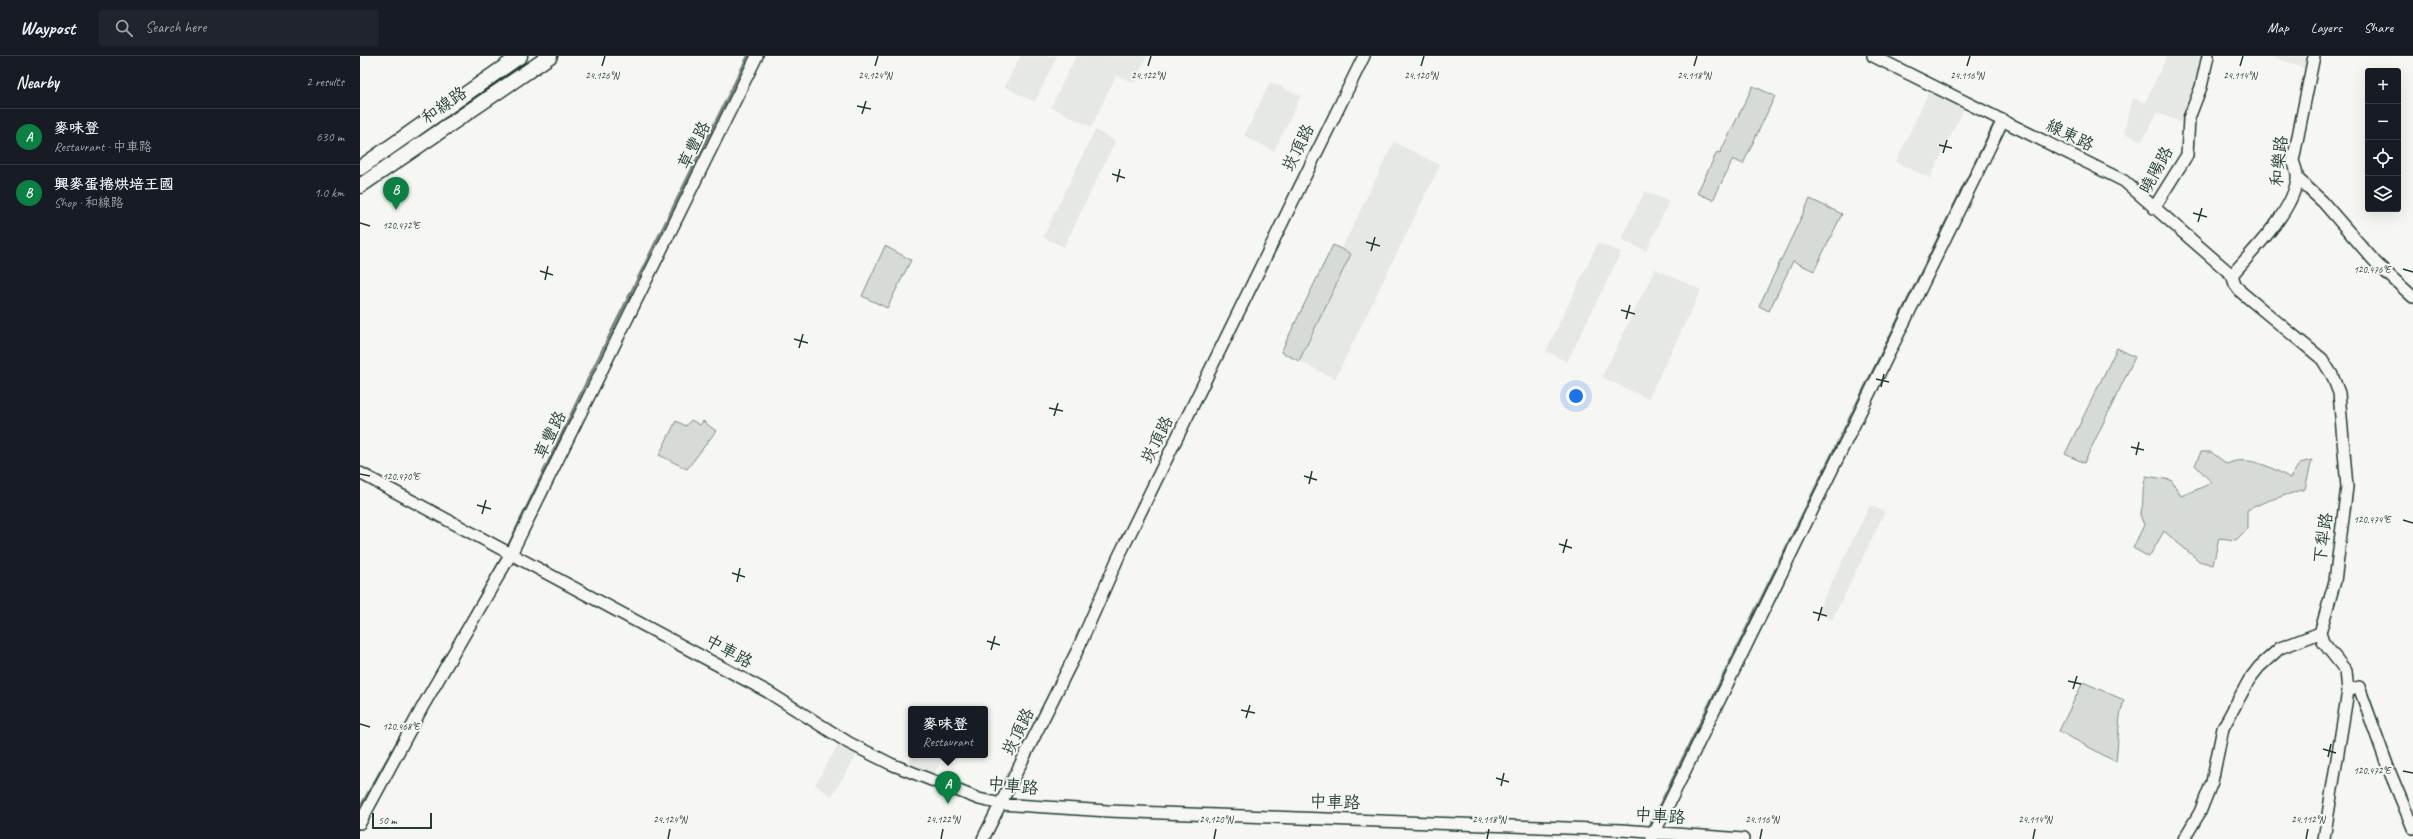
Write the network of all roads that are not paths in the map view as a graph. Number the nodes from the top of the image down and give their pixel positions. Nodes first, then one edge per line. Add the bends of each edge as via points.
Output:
1 (520, 56) edge
2 (550, 56) edge
3 (757, 56) edge
4 (1364, 56) edge
5 (1873, 56) edge
6 (2208, 56) edge
7 (2314, 56) edge
8 (2003, 120) junction
9 (360, 168) edge
10 (2297, 178) junction
11 (360, 186) edge
12 (2154, 208) junction
13 (2232, 275) junction
14 (2413, 297) edge
15 (360, 473) edge
16 (511, 554) junction
17 (2320, 633) junction
18 (2348, 691) junction
19 (1002, 804) junction
20 (360, 823) edge
21 (2413, 828) edge
22 (1653, 836) edge
23 (983, 839) edge
24 (1743, 839) edge
25 (2184, 839) edge
26 (2324, 839) edge

1 - 9 main road, 和線路
2 - 11 main road, 和線路
3 - 16 street, 草豐路
4 - 19 street, 崁頂路 via 1118,558 1077,651
5 - 8 street, 線東路
6 - 12 street, 曉陽路 via 2201,87 2189,118 2187,155
7 - 10 street, 和樂路 via 2293,161
8 - 12 street, 線東路 via 2124,181
8 - 22 street
10 - 13 street, 和樂路 via 2286,208
10 - 14 street via 2323,202 2377,264
12 - 13 street, 線東路
13 - 17 street, 下犁路 via 2241,292 2322,358 2339,393 2347,487 2335,582
15 - 16 street, 中車路
16 - 19 street, 中車路 via 768,692 849,743 891,764 979,799
16 - 20 street, 草豐路 via 423,706
17 - 18 street via 2323,642 2346,671
17 - 25 street via 2280,648 2249,680 2223,728 2212,782 2200,812
18 - 21 street via 2359,686
18 - 26 street
19 - 22 street, 中車路
19 - 23 street, 崁頂路
22 - 24 street, 中車路

